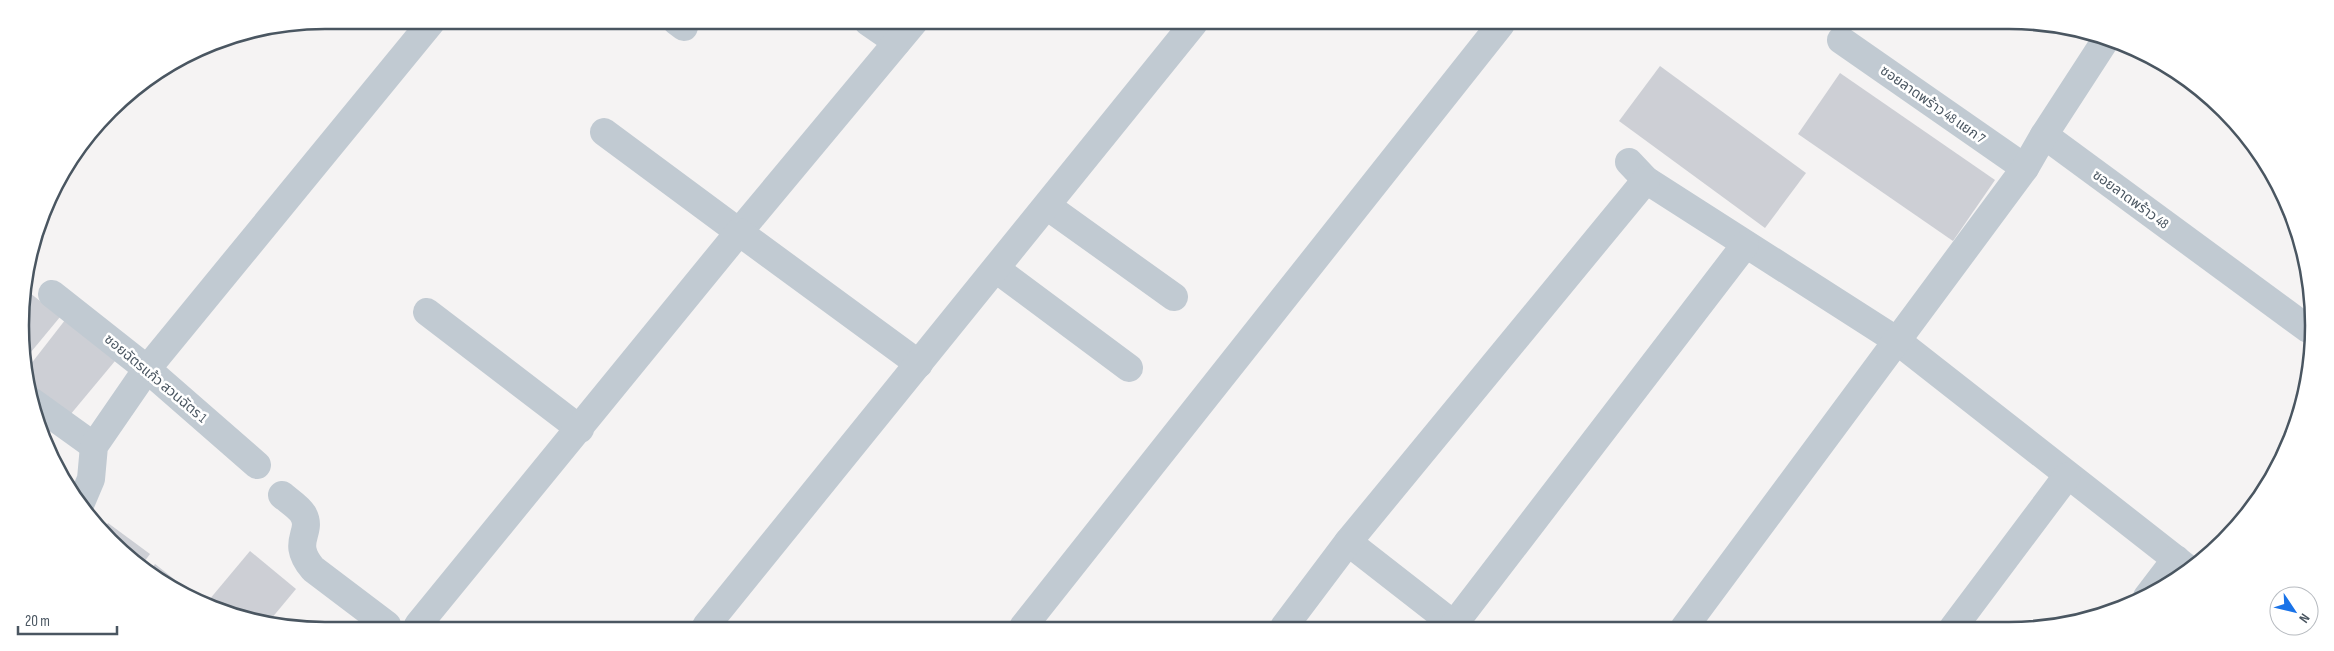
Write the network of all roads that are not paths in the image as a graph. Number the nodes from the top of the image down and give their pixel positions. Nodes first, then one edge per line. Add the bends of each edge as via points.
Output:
1 (426, 29) edge
2 (1189, 29) edge
3 (1497, 29) edge
4 (906, 32) edge
5 (1841, 40) dead end
6 (2102, 44) edge
7 (604, 132) dead end
8 (2044, 135) junction
9 (2025, 168) junction
10 (1047, 206) junction
11 (739, 232) junction
12 (1745, 245) junction
13 (996, 269) junction
14 (52, 294) dead end
15 (1174, 296) dead end
16 (426, 312) dead end
17 (2305, 327) edge
18 (1896, 340) junction
19 (919, 364) junction
20 (1129, 368) dead end
21 (147, 369) junction
22 (40, 408) edge
23 (580, 429) junction
24 (94, 446) junction
25 (257, 465) dead end
26 (2067, 476) junction
27 (282, 496) dead end
28 (84, 497) edge
29 (1348, 542) junction
30 (2182, 564) edge
31 (383, 622) edge
32 (421, 622) edge
33 (709, 622) edge
34 (1026, 622) edge
35 (1288, 622) edge
36 (1448, 622) edge
37 (1458, 622) edge
38 (1688, 622) edge
39 (1958, 622) edge

1 - 21 street
2 - 10 street
3 - 34 street
4 - 11 street
5 - 9 street, ซอยลาดพร้าว 48 แยก 7
6 - 8 street
7 - 11 street
8 - 9 street
8 - 17 street, ซอยลาดพร้าว 48
9 - 18 street
10 - 13 street
10 - 15 street
11 - 19 street
11 - 23 street
12 - 18 street
12 - 29 street via 1638,171
12 - 37 street
13 - 19 street
13 - 20 street
14 - 21 street, ซอยฉัตรแก้ว สวนฉัตร 1
16 - 23 street
18 - 26 street
18 - 38 street
19 - 33 street
21 - 24 street
21 - 25 street, ซอยฉัตรแก้ว สวนฉัตร 1
22 - 24 street
23 - 32 street
24 - 28 street via 91,479
26 - 30 street
26 - 39 street
27 - 31 street via 302,512 306,521 301,546 304,559 313,570
29 - 35 street
29 - 36 street

